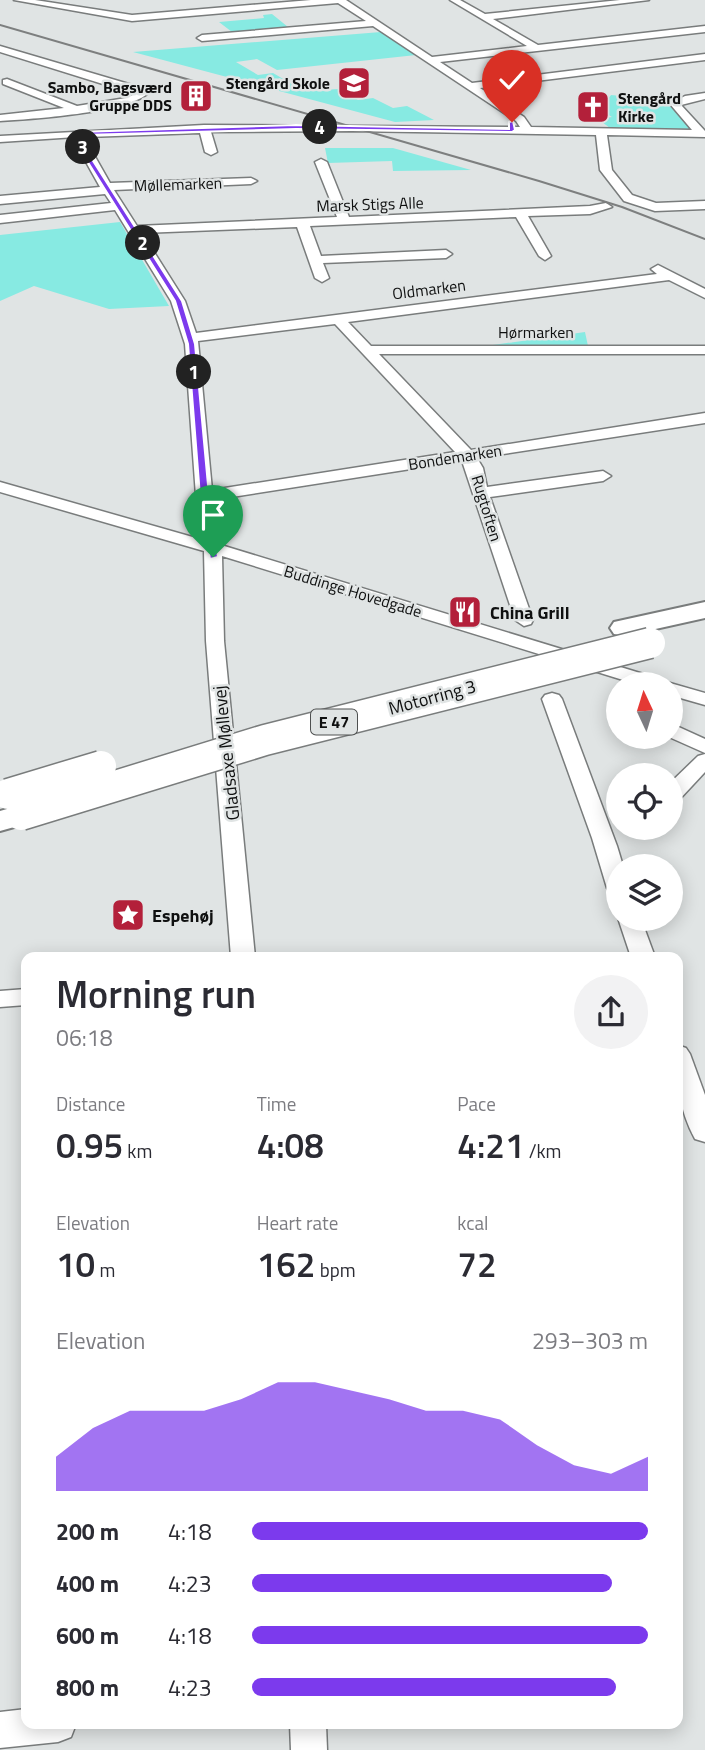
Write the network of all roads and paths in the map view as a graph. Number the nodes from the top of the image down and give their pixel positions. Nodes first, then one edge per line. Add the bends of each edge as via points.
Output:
1 (18, 0) edge
2 (341, 0) edge
3 (454, 0) edge
4 (645, 0) edge
5 (484, 17) junction
6 (374, 23) junction
7 (705, 29) edge
8 (202, 38) dead end
9 (537, 48) junction
10 (0, 49) edge
11 (705, 58) edge
12 (429, 60) junction
13 (7, 82) dead end
14 (469, 86) junction
15 (705, 96) edge
16 (76, 110) junction
17 (513, 115) junction
18 (0, 118) edge
19 (204, 128) junction
20 (512, 130) junction
21 (529, 131) junction
22 (601, 132) junction
23 (81, 133) junction
24 (703, 134) edge
25 (0, 139) edge
26 (211, 152) dead end
27 (321, 162) dead end
28 (251, 181) dead end
29 (107, 189) junction
30 (0, 200) edge
31 (705, 205) edge
32 (119, 206) junction
33 (606, 207) dead end
34 (520, 213) junction
35 (0, 219) edge
36 (345, 221) junction
37 (302, 222) junction
38 (134, 230) junction
39 (446, 254) dead end
40 (545, 256) dead end
41 (315, 260) junction
42 (656, 268) dead end
43 (671, 276) junction
44 (322, 278) dead end
45 (705, 294) edge
46 (338, 319) junction
47 (191, 338) junction
48 (368, 350) junction
49 (705, 350) edge
50 (705, 418) edge
51 (467, 455) junction
52 (603, 476) dead end
53 (0, 487) edge
54 (480, 493) junction
55 (204, 496) junction
56 (213, 552) junction
57 (705, 610) edge
58 (524, 620) dead end
59 (705, 630) edge
60 (616, 672) edge
61 (606, 677) edge
62 (683, 693) edge
63 (552, 699) dead end
64 (705, 699) edge
65 (683, 701) edge
66 (705, 708) edge
67 (683, 736) edge
68 (705, 747) edge
69 (705, 760) edge
70 (683, 783) edge
71 (7, 807) edge
72 (606, 828) edge
73 (633, 931) edge
74 (243, 952) edge
75 (641, 952) edge
76 (21, 998) edge
77 (0, 999) edge
78 (683, 1071) edge
79 (705, 1132) edge
80 (21, 1728) edge
81 (308, 1729) edge
82 (0, 1730) edge
83 (309, 1750) edge

1 - 2 street via 127,18
2 - 6 street
3 - 5 street
4 - 5 street
5 - 9 street
6 - 8 street
6 - 12 street
7 - 9 street
9 - 12 street
10 - 16 street via 142,94 129,101
11 - 14 street
12 - 14 street
13 - 16 street
14 - 17 street
15 - 24 street via 675,104
16 - 18 street
17 - 20 street
17 - 21 street
19 - 20 street
19 - 23 street
19 - 26 street
20 - 21 street
21 - 22 street
22 - 24 street
22 - 31 street via 606,170 628,198 655,207
23 - 25 street
23 - 29 street, Møllemarken via 86,154
27 - 36 street
28 - 29 street, Møllemarken
29 - 30 street, Møllemarken
29 - 32 street, Møllemarken
32 - 35 street
32 - 38 street, Møllemarken
33 - 34 street, Marsk Stigs Alle
34 - 36 street, Marsk Stigs Alle
34 - 40 street
36 - 37 street, Marsk Stigs Alle
37 - 38 street, Marsk Stigs Alle
37 - 41 street
38 - 47 street, Møllemarken via 178,301
39 - 41 street
41 - 44 street
42 - 43 street
43 - 45 street
43 - 46 street, Oldmarken
46 - 47 street, Oldmarken
46 - 48 street, Rugtoften
47 - 55 street, Møllemarken
48 - 49 street, Hørmarken
48 - 51 street, Rugtoften
50 - 51 street, Bondemarken
51 - 54 street, Rugtoften
51 - 55 street, Bondemarken
52 - 54 street
53 - 56 street, Buddinge Hovedgade via 154,540
54 - 58 street, Rugtoften
55 - 56 street, Møllemarken
56 - 60 street, Buddinge Hovedgade
56 - 61 street, Buddinge Hovedgade
56 - 74 street, Gladsaxe Møllevej via 215,641
57 - 71 highway, Motorring 3 / E 47, bridge via 198,736
59 - 71 highway, Motorring 3 / E 47, bridge
62 - 64 street
63 - 72 street via 596,822
65 - 66 street
67 - 68 street
69 - 70 street
73 - 75 street
76 - 77 street
78 - 79 street
80 - 82 street
81 - 83 street

